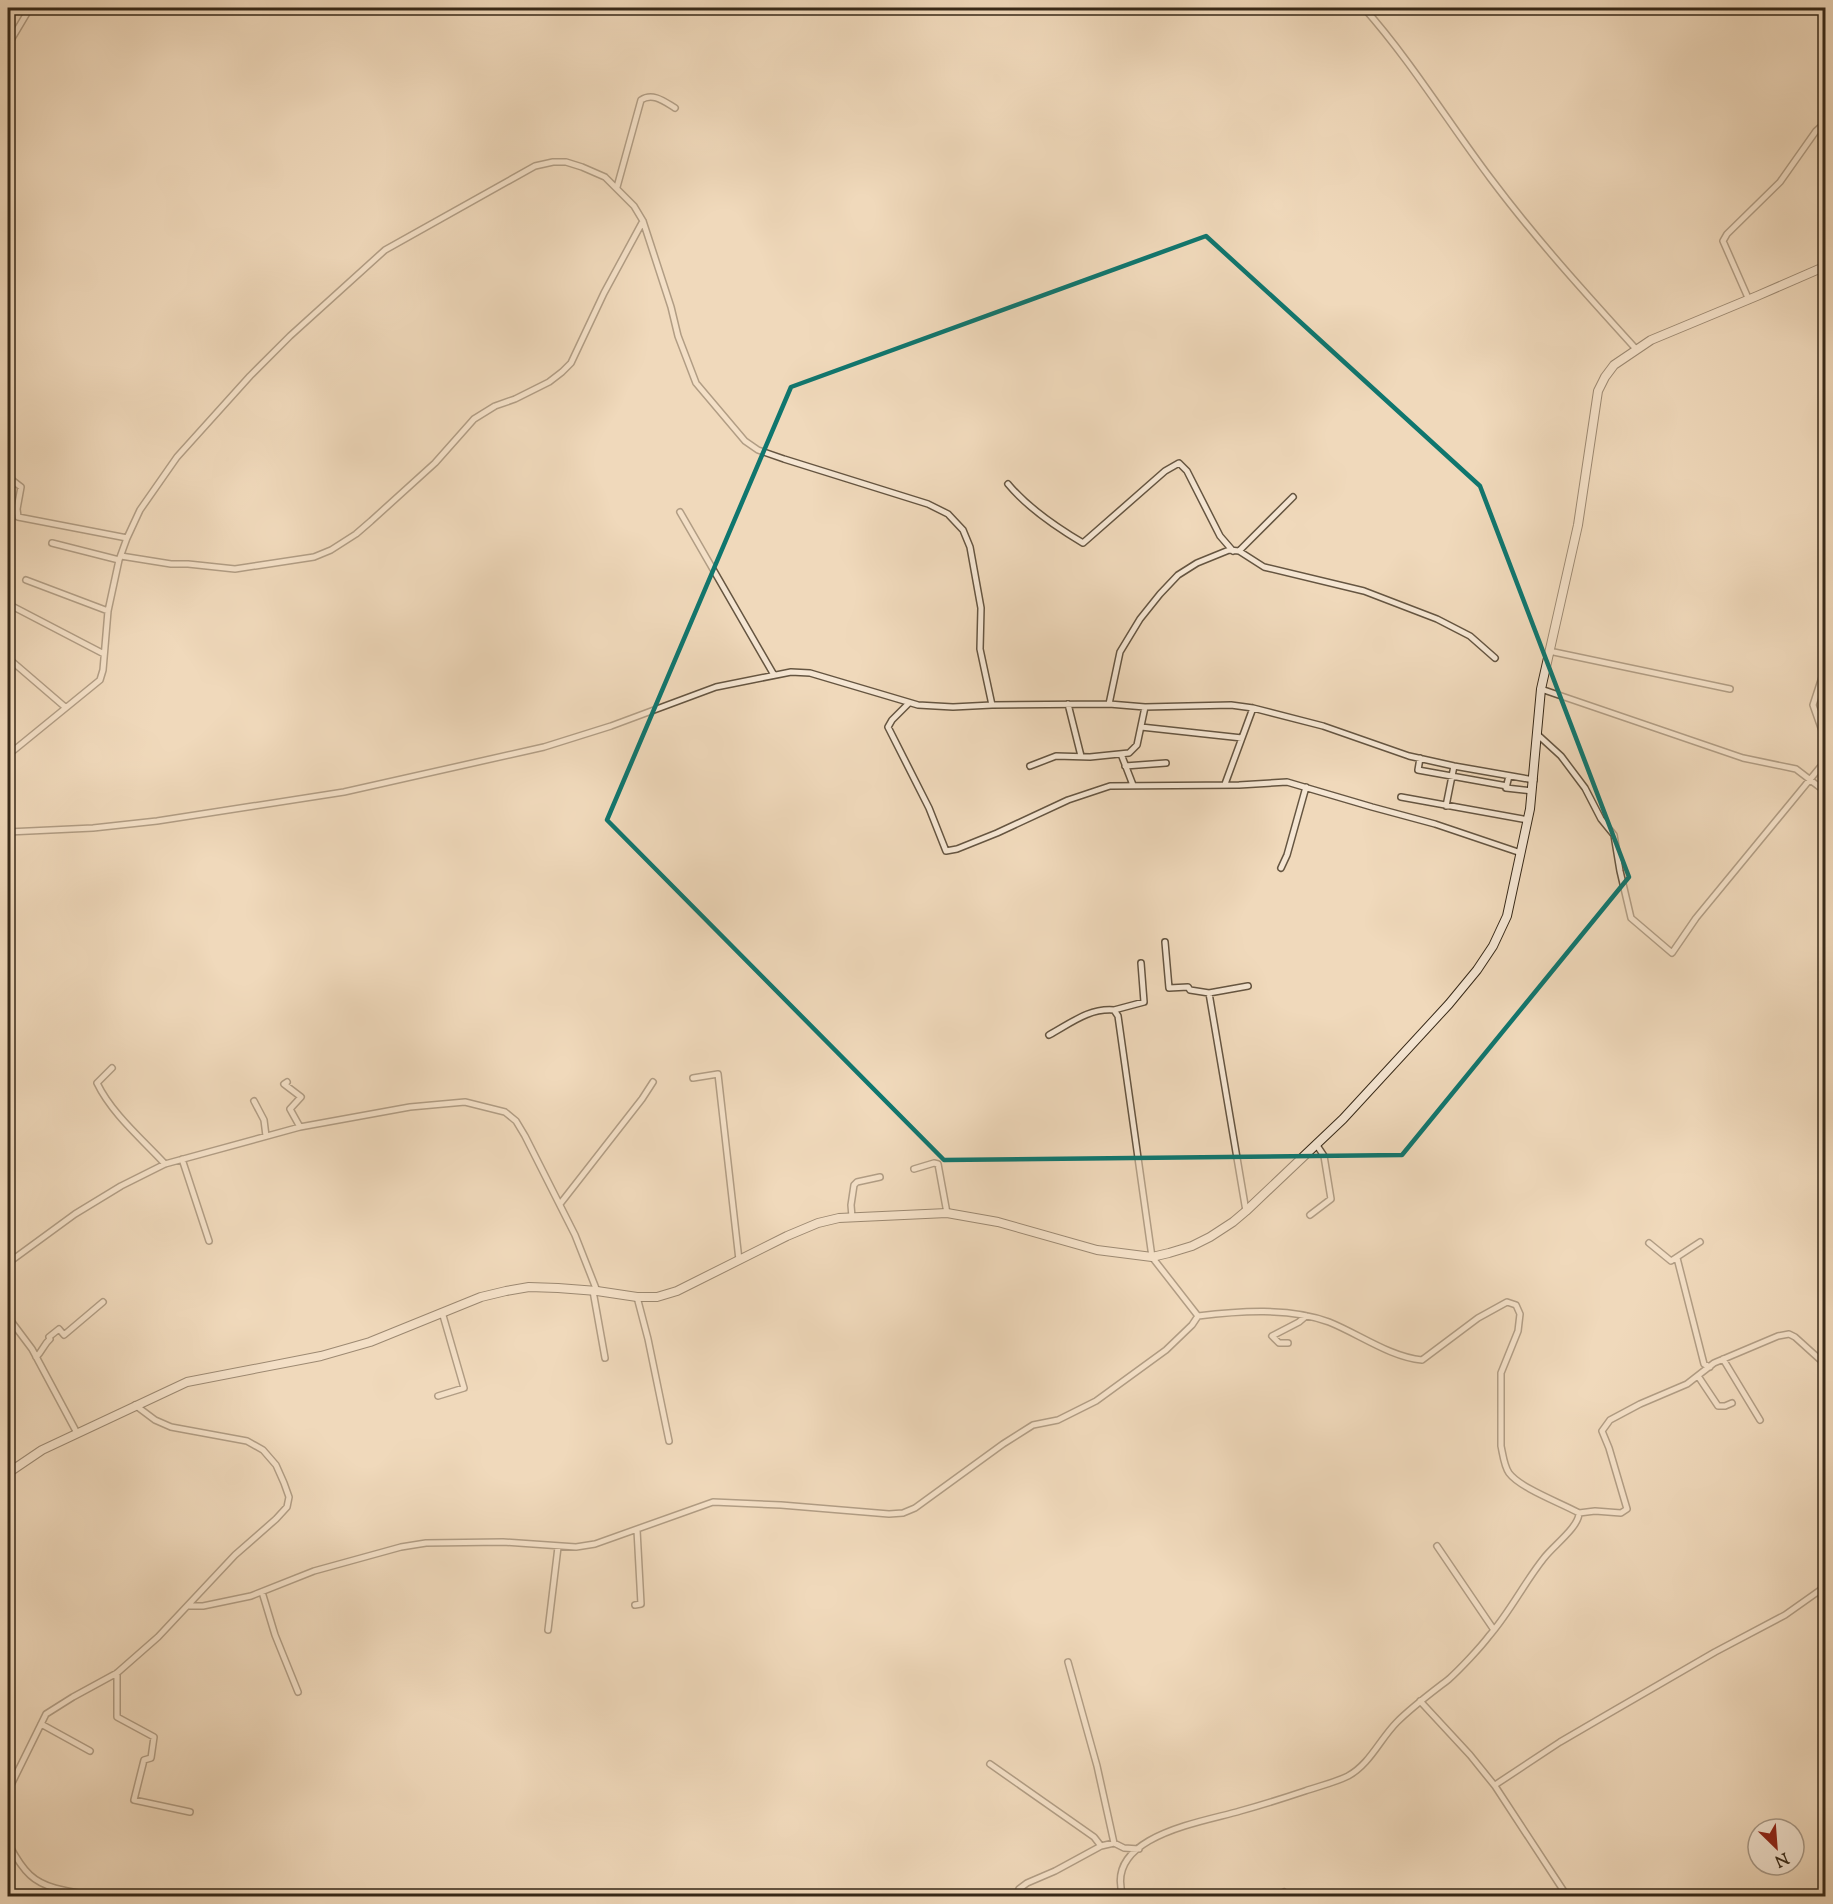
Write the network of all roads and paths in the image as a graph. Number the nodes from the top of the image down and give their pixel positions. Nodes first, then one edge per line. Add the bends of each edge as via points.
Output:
1 (30, 8) edge
2 (1364, 8) edge
3 (8, 45) edge
4 (675, 108) dead end
5 (1826, 122) edge
6 (617, 187) junction
7 (643, 221) junction
8 (1826, 266) edge
9 (1749, 300) junction
10 (1636, 349) junction
11 (8, 477) edge
12 (1008, 484) dead end
13 (1293, 496) dead end
14 (680, 512) dead end
15 (127, 538) junction
16 (52, 543) dead end
17 (1236, 551) junction
18 (120, 558) junction
19 (26, 580) dead end
20 (8, 606) edge
21 (108, 611) junction
22 (1549, 651) junction
23 (104, 656) junction
24 (8, 658) edge
25 (1495, 658) dead end
26 (1826, 665) edge
27 (774, 675) junction
28 (1541, 689) junction
29 (1730, 689) dead end
30 (909, 703) junction
31 (1068, 704) junction
32 (1109, 704) junction
33 (992, 705) junction
34 (65, 707) junction
35 (1145, 707) junction
36 (1253, 708) junction
37 (1142, 727) junction
38 (1538, 735) junction
39 (1242, 738) junction
40 (1826, 742) edge
41 (8, 754) edge
42 (1121, 754) junction
43 (1081, 756) junction
44 (1420, 758) junction
45 (1826, 760) edge
46 (1166, 763) dead end
47 (1030, 766) dead end
48 (1125, 766) junction
49 (1454, 766) junction
50 (1509, 776) junction
51 (1452, 777) junction
52 (1810, 778) junction
53 (1534, 780) junction
54 (1225, 784) junction
55 (1133, 785) junction
56 (1507, 786) junction
57 (1306, 787) junction
58 (1532, 792) junction
59 (1826, 792) edge
60 (1401, 797) dead end
61 (1446, 806) junction
62 (1528, 820) junction
63 (8, 832) edge
64 (1521, 853) junction
65 (1281, 868) dead end
66 (1166, 942) dead end
67 (1142, 963) dead end
68 (1248, 986) dead end
69 (1209, 993) junction
70 (1114, 1010) junction
71 (1049, 1035) dead end
72 (112, 1068) dead end
73 (693, 1078) dead end
74 (287, 1082) dead end
75 (652, 1082) dead end
76 (254, 1101) dead end
77 (300, 1127) junction
78 (266, 1136) junction
79 (1316, 1144) junction
80 (182, 1159) junction
81 (165, 1164) junction
82 (914, 1169) dead end
83 (880, 1177) dead end
84 (560, 1204) junction
85 (1246, 1211) junction
86 (947, 1213) junction
87 (1310, 1215) dead end
88 (852, 1217) junction
89 (210, 1241) dead end
90 (1700, 1242) dead end
91 (1648, 1243) dead end
92 (1152, 1257) junction
93 (1677, 1258) junction
94 (740, 1260) junction
95 (8, 1261) edge
96 (595, 1291) junction
97 (637, 1297) junction
98 (103, 1302) dead end
99 (442, 1312) junction
100 (1198, 1316) junction
101 (1307, 1316) junction
102 (8, 1317) edge
103 (1288, 1343) dead end
104 (36, 1357) junction
105 (605, 1358) dead end
106 (1724, 1359) junction
107 (1826, 1365) edge
108 (1710, 1367) junction
109 (1698, 1376) junction
110 (438, 1396) dead end
111 (1732, 1403) dead end
112 (135, 1405) junction
113 (1760, 1420) dead end
114 (77, 1432) junction
115 (669, 1442) dead end
116 (8, 1473) edge
117 (1579, 1513) junction
118 (637, 1530) junction
119 (1437, 1546) dead end
120 (558, 1547) junction
121 (1826, 1586) edge
122 (261, 1592) junction
123 (635, 1605) dead end
124 (188, 1606) junction
125 (548, 1630) dead end
126 (1494, 1630) junction
127 (1068, 1662) dead end
128 (117, 1673) junction
129 (298, 1692) dead end
130 (1420, 1701) junction
131 (41, 1724) junction
132 (90, 1751) dead end
133 (990, 1764) dead end
134 (1495, 1785) junction
135 (8, 1791) edge
136 (190, 1812) dead end
137 (8, 1843) edge
138 (1114, 1843) junction
139 (1101, 1846) junction
140 (1139, 1849) junction
141 (98, 1896) edge
142 (1016, 1896) edge
143 (1123, 1896) edge
144 (1567, 1896) edge

1 - 3 street
2 - 10 street via 1403,54 1452,127 1537,239
4 - 6 street via 651,96 641,100
5 - 9 street via 1780,182 1723,241
6 - 7 street
6 - 15 street via 605,177 566,162 535,166 385,250 290,336 177,457 140,510
7 - 18 street via 571,363 549,382 474,418 435,462 356,534 314,557 235,569
7 - 33 street via 696,382 745,441 784,459 928,504 948,514 963,530 975,570 981,608 980,649
8 - 9 street
9 - 10 street
10 - 22 street via 1614,365 1598,391 1583,498
11 - 15 street via 21,487 18,518
12 - 17 street via 1022,499 1083,543 1179,463 1187,471 1220,536
13 - 17 street
14 - 27 street
15 - 18 street
16 - 18 street
17 - 25 street via 1264,567 1365,591 1437,619 1470,636
17 - 32 street via 1229,550 1178,574 1140,619 1120,652
18 - 21 street
19 - 21 street
20 - 23 street
21 - 23 street
22 - 28 street
22 - 29 street
23 - 34 street via 100,680
24 - 34 street
26 - 40 street via 1813,705
27 - 30 street via 810,673
27 - 63 street via 716,687 561,742 344,792 157,821
28 - 38 street
28 - 52 street via 1743,758 1796,769
30 - 33 street
30 - 55 street via 888,727 946,851 1090,791
31 - 32 street
31 - 33 street
31 - 43 street
32 - 35 street
34 - 41 street
35 - 36 street
35 - 37 street
36 - 39 street
36 - 44 street
37 - 39 street
37 - 42 street via 1134,750
38 - 52 street via 1586,788 1614,835 1630,918 1672,953
38 - 53 street
39 - 54 street
42 - 43 street
42 - 48 street
43 - 47 street via 1056,756
44 - 49 street
44 - 51 street via 1418,770
45 - 52 street
46 - 48 street
48 - 55 street
49 - 50 street
49 - 51 street
50 - 53 street
50 - 56 street
51 - 56 street
51 - 61 street
52 - 59 street
53 - 58 street
54 - 55 street
54 - 57 street via 1287,782
56 - 58 street
57 - 64 street
57 - 65 street
58 - 62 street
60 - 61 street
61 - 62 street
62 - 64 street
64 - 79 street via 1507,916 1477,970 1357,1106
66 - 69 street via 1169,988 1188,987
67 - 70 street via 1143,1002
68 - 69 street
69 - 85 street
70 - 71 street via 1089,1012
70 - 92 street via 1118,1016
72 - 81 street via 98,1083 101,1091
73 - 94 street via 718,1074
74 - 77 street via 284,1084 301,1097 290,1109
75 - 84 street
76 - 78 street via 264,1120
77 - 78 street
77 - 84 street via 410,1107 465,1102 505,1112 525,1136
78 - 80 street
79 - 85 street
79 - 87 street via 1324,1156 1331,1199
80 - 81 street
80 - 89 street
81 - 95 street via 120,1186
82 - 86 street via 938,1164
83 - 88 street via 854,1185
84 - 96 street
85 - 92 street via 1192,1246
86 - 88 street
86 - 92 street via 998,1222 1097,1250
88 - 94 street via 818,1223
90 - 93 street
91 - 93 street via 1671,1261
92 - 100 street
93 - 108 street via 1704,1365
94 - 97 street via 677,1291
96 - 97 street
96 - 99 street via 529,1287 481,1297
96 - 105 street
97 - 115 street
98 - 104 street via 64,1335 59,1329 54,1333
99 - 110 street via 464,1388
99 - 112 street via 370,1342 321,1356 187,1382
100 - 101 street via 1254,1311
100 - 118 street via 1166,1350 1096,1401 1058,1420 1032,1425 903,1513 713,1502
101 - 103 street via 1272,1336 1279,1343
101 - 117 street via 1422,1360 1478,1318 1507,1302 1516,1305 1520,1314 1518,1331 1501,1373 1503,1458 1509,1473 1524,1486
102 - 104 street
104 - 114 street
106 - 107 street via 1789,1334
106 - 108 street
106 - 113 street
108 - 109 street
109 - 111 street via 1718,1406
109 - 117 street via 1605,1424 1602,1431 1627,1509 1621,1513
112 - 114 street
112 - 124 street via 171,1427 247,1441 263,1450 276,1465 290,1497 276,1519
114 - 116 street
117 - 126 street via 1576,1525 1543,1559
118 - 120 street via 595,1544
118 - 123 street via 641,1604
119 - 126 street
120 - 122 street via 503,1542 426,1543 314,1571
120 - 125 street
121 - 134 street via 1785,1616 1608,1714
122 - 124 street
122 - 129 street
124 - 128 street
126 - 130 street via 1450,1678
127 - 138 street
128 - 131 street via 59,1705 46,1714
128 - 136 street via 117,1717 154,1737 151,1758 144,1760 134,1800
130 - 134 street
130 - 140 street via 1395,1723 1350,1775 1268,1803 1176,1827
131 - 132 street
131 - 135 street
133 - 139 street via 1094,1837
134 - 144 street
137 - 141 street via 22,1866 42,1884
138 - 139 street
138 - 140 street
139 - 142 street via 1027,1883
140 - 143 street via 1123,1868

